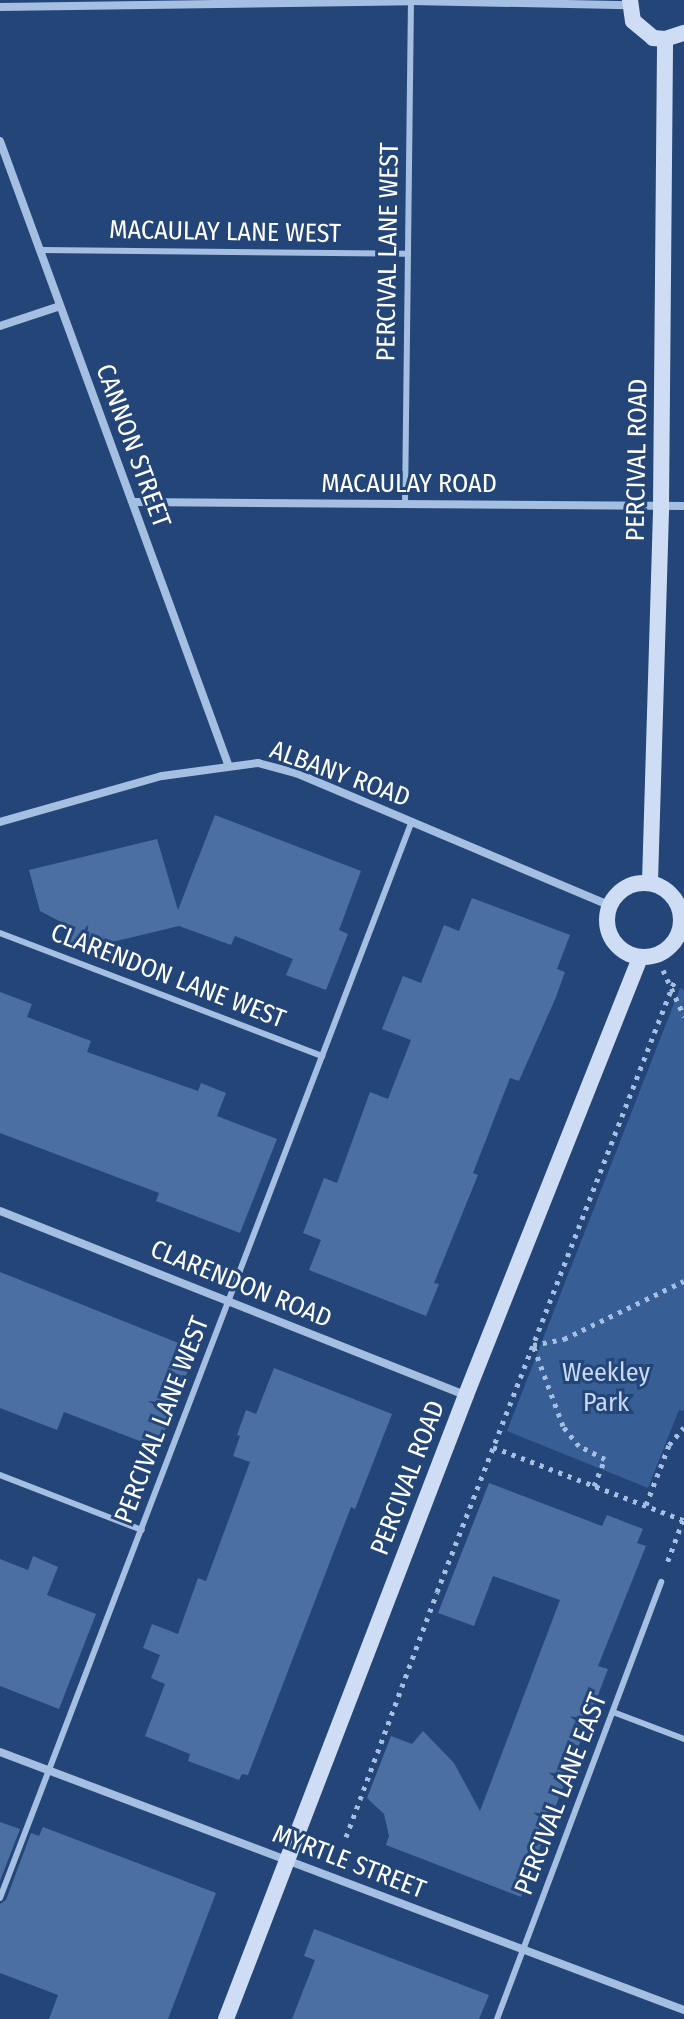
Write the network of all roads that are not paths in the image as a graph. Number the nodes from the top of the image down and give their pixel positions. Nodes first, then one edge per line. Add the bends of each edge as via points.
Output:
1 (411, 1) edge
2 (629, 3) edge
3 (0, 7) edge
4 (684, 33) edge
5 (665, 39) junction
6 (0, 141) edge
7 (41, 250) junction
8 (408, 254) junction
9 (60, 306) junction
10 (0, 326) edge
11 (133, 502) junction
12 (405, 504) junction
13 (661, 506) junction
14 (684, 506) edge
15 (228, 764) junction
16 (412, 821) junction
17 (0, 822) edge
18 (650, 882) junction
19 (609, 905) junction
20 (0, 933) edge
21 (681, 937) edge
22 (648, 956) junction
23 (322, 1056) junction
24 (0, 1211) edge
25 (228, 1300) junction
26 (466, 1395) junction
27 (0, 1475) edge
28 (142, 1530) junction
29 (661, 1582) road end
30 (613, 1712) junction
31 (684, 1739) edge
32 (0, 1752) edge
33 (48, 1770) junction
34 (288, 1859) junction
35 (0, 1898) edge
36 (523, 1949) junction
37 (684, 2010) edge
38 (226, 2019) edge
39 (497, 2019) edge

1 - 2 street
1 - 3 street
1 - 8 lane, PERCIVAL LANE WEST
2 - 5 street via 641,30
4 - 5 street
5 - 13 street, PERCIVAL ROAD
6 - 7 street, CANNON STREET
7 - 8 lane, MACAULAY LANE WEST
7 - 9 street, CANNON STREET
8 - 12 lane, PERCIVAL LANE WEST
9 - 10 street
9 - 11 street, CANNON STREET
11 - 12 street, MACAULAY ROAD
11 - 15 street, CANNON STREET
12 - 13 street, MACAULAY ROAD
13 - 14 street, MACAULAY ROAD
13 - 18 street, PERCIVAL ROAD
15 - 16 street, ALBANY ROAD via 258,763 296,773
15 - 17 street, ALBANY ROAD via 162,776
16 - 19 street, ALBANY ROAD
16 - 23 lane, PERCIVAL LANE WEST
18 - 19 street via 628,886
18 - 21 street via 678,903
19 - 22 street via 613,940 628,953
20 - 23 lane, CLARENDON LANE WEST
21 - 22 street
22 - 26 street, PERCIVAL ROAD
23 - 25 lane, PERCIVAL LANE WEST
24 - 25 street, CLARENDON ROAD
25 - 26 street, CLARENDON ROAD
25 - 28 lane, PERCIVAL LANE WEST
26 - 34 street, PERCIVAL ROAD
27 - 28 lane
28 - 33 lane, PERCIVAL LANE WEST
29 - 30 lane, PERCIVAL LANE EAST
30 - 31 lane
30 - 36 lane, PERCIVAL LANE EAST
32 - 33 street, MYRTLE STREET
33 - 34 street, MYRTLE STREET
33 - 35 lane, PERCIVAL LANE WEST
34 - 36 street, MYRTLE STREET
34 - 38 street, PERCIVAL ROAD
36 - 37 street, MYRTLE STREET
36 - 39 lane, PERCIVAL LANE EAST

